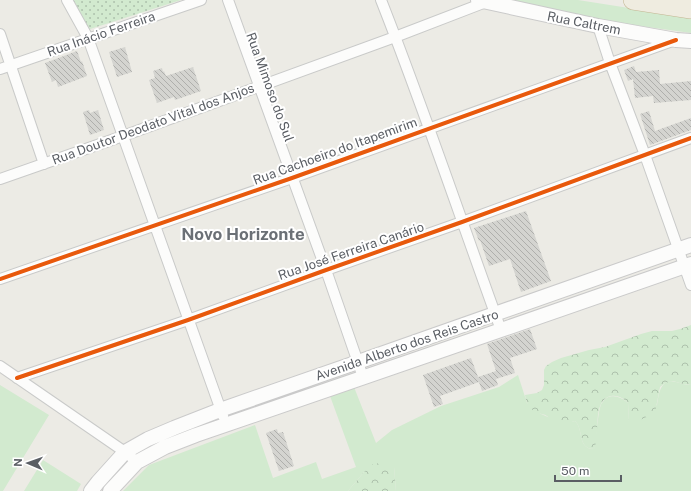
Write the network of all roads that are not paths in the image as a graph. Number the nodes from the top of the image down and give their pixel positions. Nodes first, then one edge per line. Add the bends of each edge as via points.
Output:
1 (67, 0) edge
2 (201, 0) edge
3 (228, 0) edge
4 (381, 0) edge
5 (633, 0) edge
6 (482, 1) edge
7 (691, 9) edge
8 (598, 26) junction
9 (0, 34) edge
10 (396, 37) junction
11 (88, 38) junction
12 (676, 40) junction
13 (691, 41) edge
14 (610, 63) junction
15 (11, 66) junction
16 (0, 69) edge
17 (259, 86) junction
18 (429, 128) junction
19 (123, 136) junction
20 (691, 138) edge
21 (645, 155) junction
22 (44, 164) junction
23 (292, 178) junction
24 (0, 179) edge
25 (462, 222) junction
26 (155, 226) junction
27 (685, 247) edge
28 (688, 265) edge
29 (326, 270) junction
30 (0, 279) edge
31 (691, 285) edge
32 (495, 314) junction
33 (188, 320) junction
34 (501, 330) junction
35 (358, 362) junction
36 (0, 366) edge
37 (363, 377) junction
38 (17, 378) junction
39 (220, 410) junction
40 (226, 424) junction
41 (125, 452) junction
42 (137, 462) junction
43 (91, 491) edge
44 (110, 491) edge

1 - 11 street
2 - 11 street, Rua Inácio Ferreira
3 - 17 street, Rua Mimoso do Sul
4 - 10 street
5 - 7 highway
6 - 8 main road, Rua Caltrem
6 - 10 street, Rua Doutor Deodato Vital dos Anjos
8 - 12 main road, Rua Caltrem
8 - 14 street
9 - 15 street
10 - 17 street, Rua Doutor Deodato Vital dos Anjos
10 - 18 street
11 - 15 street, Rua Inácio Ferreira
11 - 19 street
12 - 13 main road, Rua Caltrem
12 - 14 street, Rua Cachoeiro do Itapemirim
14 - 18 street, Rua Cachoeiro do Itapemirim
14 - 21 street
15 - 16 street, Rua Inácio Ferreira
15 - 22 street
17 - 19 street, Rua Doutor Deodato Vital dos Anjos
17 - 23 street, Rua Mimoso do Sul
18 - 23 street, Rua Cachoeiro do Itapemirim
18 - 25 street
19 - 22 street, Rua Doutor Deodato Vital dos Anjos
19 - 26 street
20 - 21 street, Rua José Ferreira Canário
21 - 25 street, Rua José Ferreira Canário
21 - 27 street
22 - 24 street, Rua Doutor Deodato Vital dos Anjos
23 - 26 street, Rua Cachoeiro do Itapemirim
23 - 29 street, Rua Mimoso do Sul
25 - 29 street, Rua José Ferreira Canário
25 - 32 street
26 - 30 street, Rua Cachoeiro do Itapemirim
26 - 33 street
27 - 28 street
27 - 32 main road, Avenida Alberto dos Reis Castro
28 - 31 street
28 - 34 main road, Avenida Alberto dos Reis Castro
29 - 33 street, Rua José Ferreira Canário
29 - 35 street, Rua Mimoso do Sul
32 - 34 street
32 - 35 main road, Avenida Alberto dos Reis Castro
33 - 38 street, Rua José Ferreira Canário
33 - 39 street
34 - 37 main road, Avenida Alberto dos Reis Castro
35 - 37 street, Rua Mimoso do Sul
35 - 39 main road, Avenida Alberto dos Reis Castro
36 - 38 street
37 - 40 main road, Avenida Alberto dos Reis Castro
38 - 41 street
39 - 40 street
39 - 41 main road, Avenida Alberto dos Reis Castro via 148,439
40 - 42 main road, Avenida Alberto dos Reis Castro via 165,447
41 - 42 street
41 - 43 main road, Avenida Alberto dos Reis Castro
42 - 44 main road, Avenida Alberto dos Reis Castro

